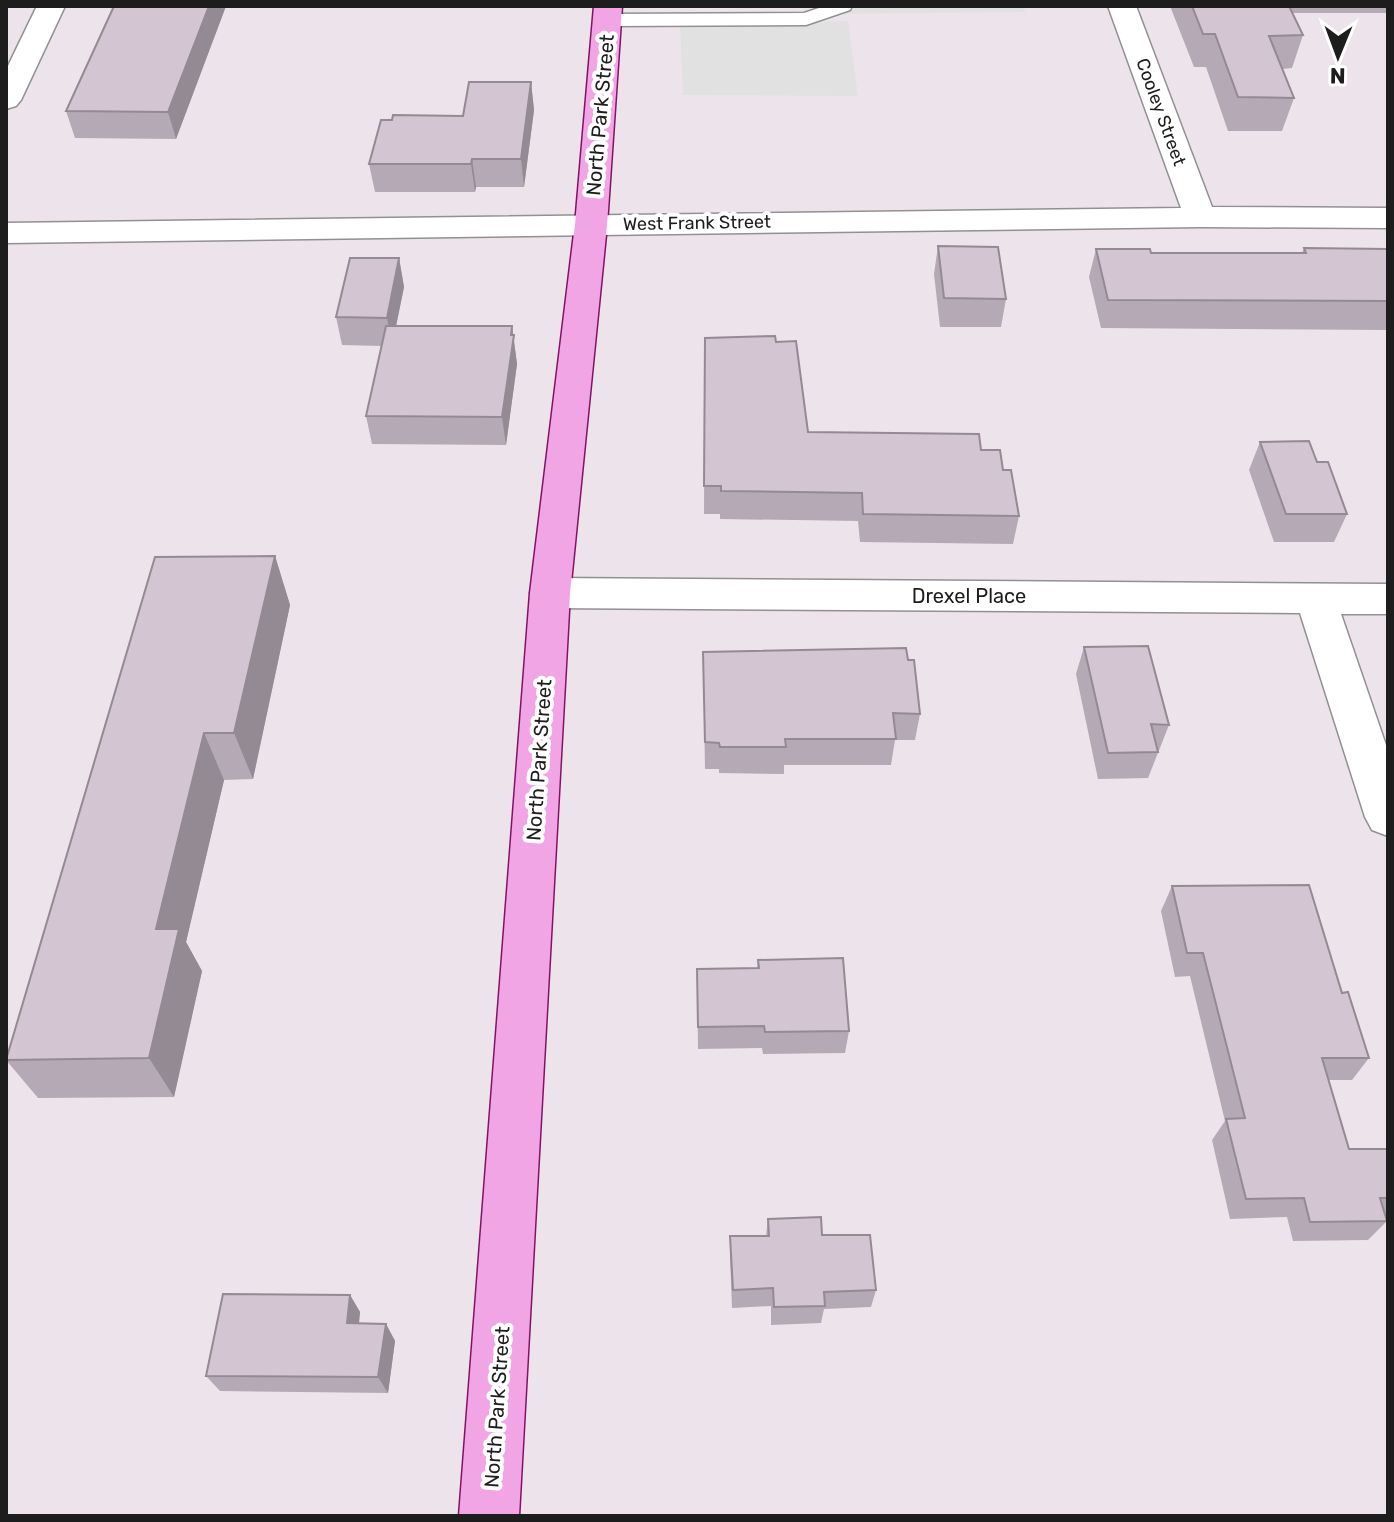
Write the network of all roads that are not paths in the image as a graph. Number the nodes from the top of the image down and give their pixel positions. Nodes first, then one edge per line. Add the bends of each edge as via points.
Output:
1 (51, 6) edge
2 (843, 6) edge
3 (1122, 6) edge
4 (608, 13) edge
5 (6, 100) edge
6 (1200, 217) junction
7 (1388, 218) edge
8 (591, 225) junction
9 (6, 233) edge
10 (550, 593) junction
11 (1315, 598) junction
12 (1388, 599) edge
13 (1388, 817) edge
14 (489, 1516) edge

1 - 5 street
2 - 4 lane via 806,19
3 - 6 street, Cooley Street
4 - 8 main road, North Park Street
6 - 7 street, West Frank Street
6 - 8 street, West Frank Street
8 - 9 street, West Frank Street
8 - 10 main road, North Park Street
10 - 11 street, Drexel Place
10 - 14 main road, North Park Street
11 - 12 street, Drexel Place
11 - 13 street

